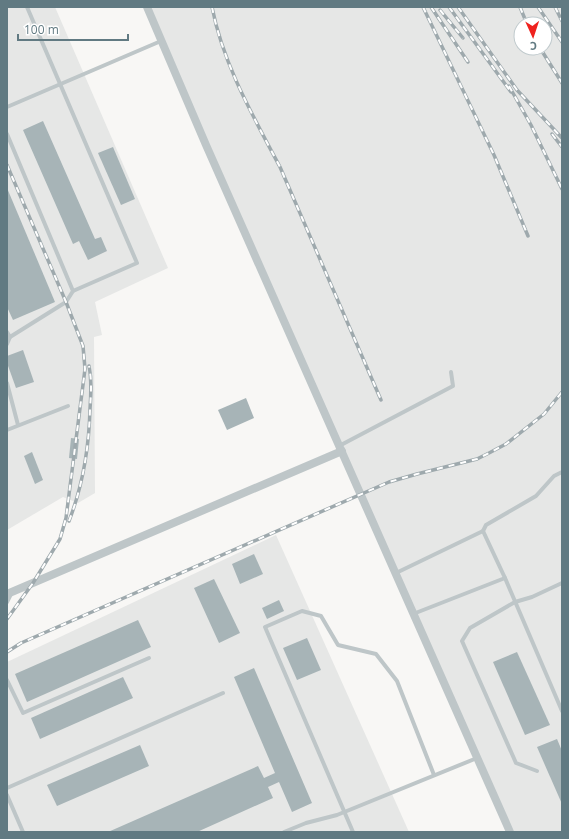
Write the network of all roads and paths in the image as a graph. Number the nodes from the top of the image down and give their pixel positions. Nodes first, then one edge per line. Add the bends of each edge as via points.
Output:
1 (27, 7) edge
2 (147, 7) edge
3 (161, 41) junction
4 (61, 84) junction
5 (7, 107) edge
6 (7, 134) edge
7 (73, 291) junction
8 (7, 332) edge
9 (10, 337) junction
10 (7, 344) edge
11 (451, 372) dead end
12 (7, 383) edge
13 (68, 406) dead end
14 (18, 425) junction
15 (7, 430) edge
16 (340, 449) junction
17 (562, 472) edge
18 (483, 531) junction
19 (395, 573) junction
20 (505, 578) junction
21 (562, 583) edge
22 (10, 593) edge
23 (7, 602) edge
24 (515, 602) junction
25 (414, 614) junction
26 (149, 658) dead end
27 (7, 680) edge
28 (223, 693) dead end
29 (562, 711) edge
30 (477, 758) junction
31 (537, 771) dead end
32 (434, 775) junction
33 (7, 788) edge
34 (7, 795) edge
35 (345, 812) junction
36 (23, 832) edge
37 (284, 832) edge
38 (353, 832) edge
39 (510, 832) edge

1 - 4 lane
2 - 3 street
3 - 4 lane
3 - 16 street
4 - 5 lane
4 - 7 lane via 137,264
6 - 7 lane
7 - 9 lane via 66,302
8 - 9 lane
9 - 10 lane
11 - 16 lane via 453,386
12 - 14 lane
13 - 14 lane
14 - 15 lane
16 - 19 street
16 - 22 street
17 - 18 lane via 554,476 536,496 486,525
18 - 19 lane
18 - 20 lane
19 - 25 street
20 - 24 lane
20 - 25 lane
21 - 24 lane
22 - 23 lane
24 - 29 lane
24 - 31 lane via 470,628 462,641 516,763
25 - 30 street
26 - 27 lane via 23,713
28 - 33 lane
30 - 32 lane
30 - 39 street
32 - 35 lane
32 - 35 lane via 397,681 376,654 338,645 321,616 302,611 265,627
34 - 36 lane
35 - 37 lane
35 - 38 lane

